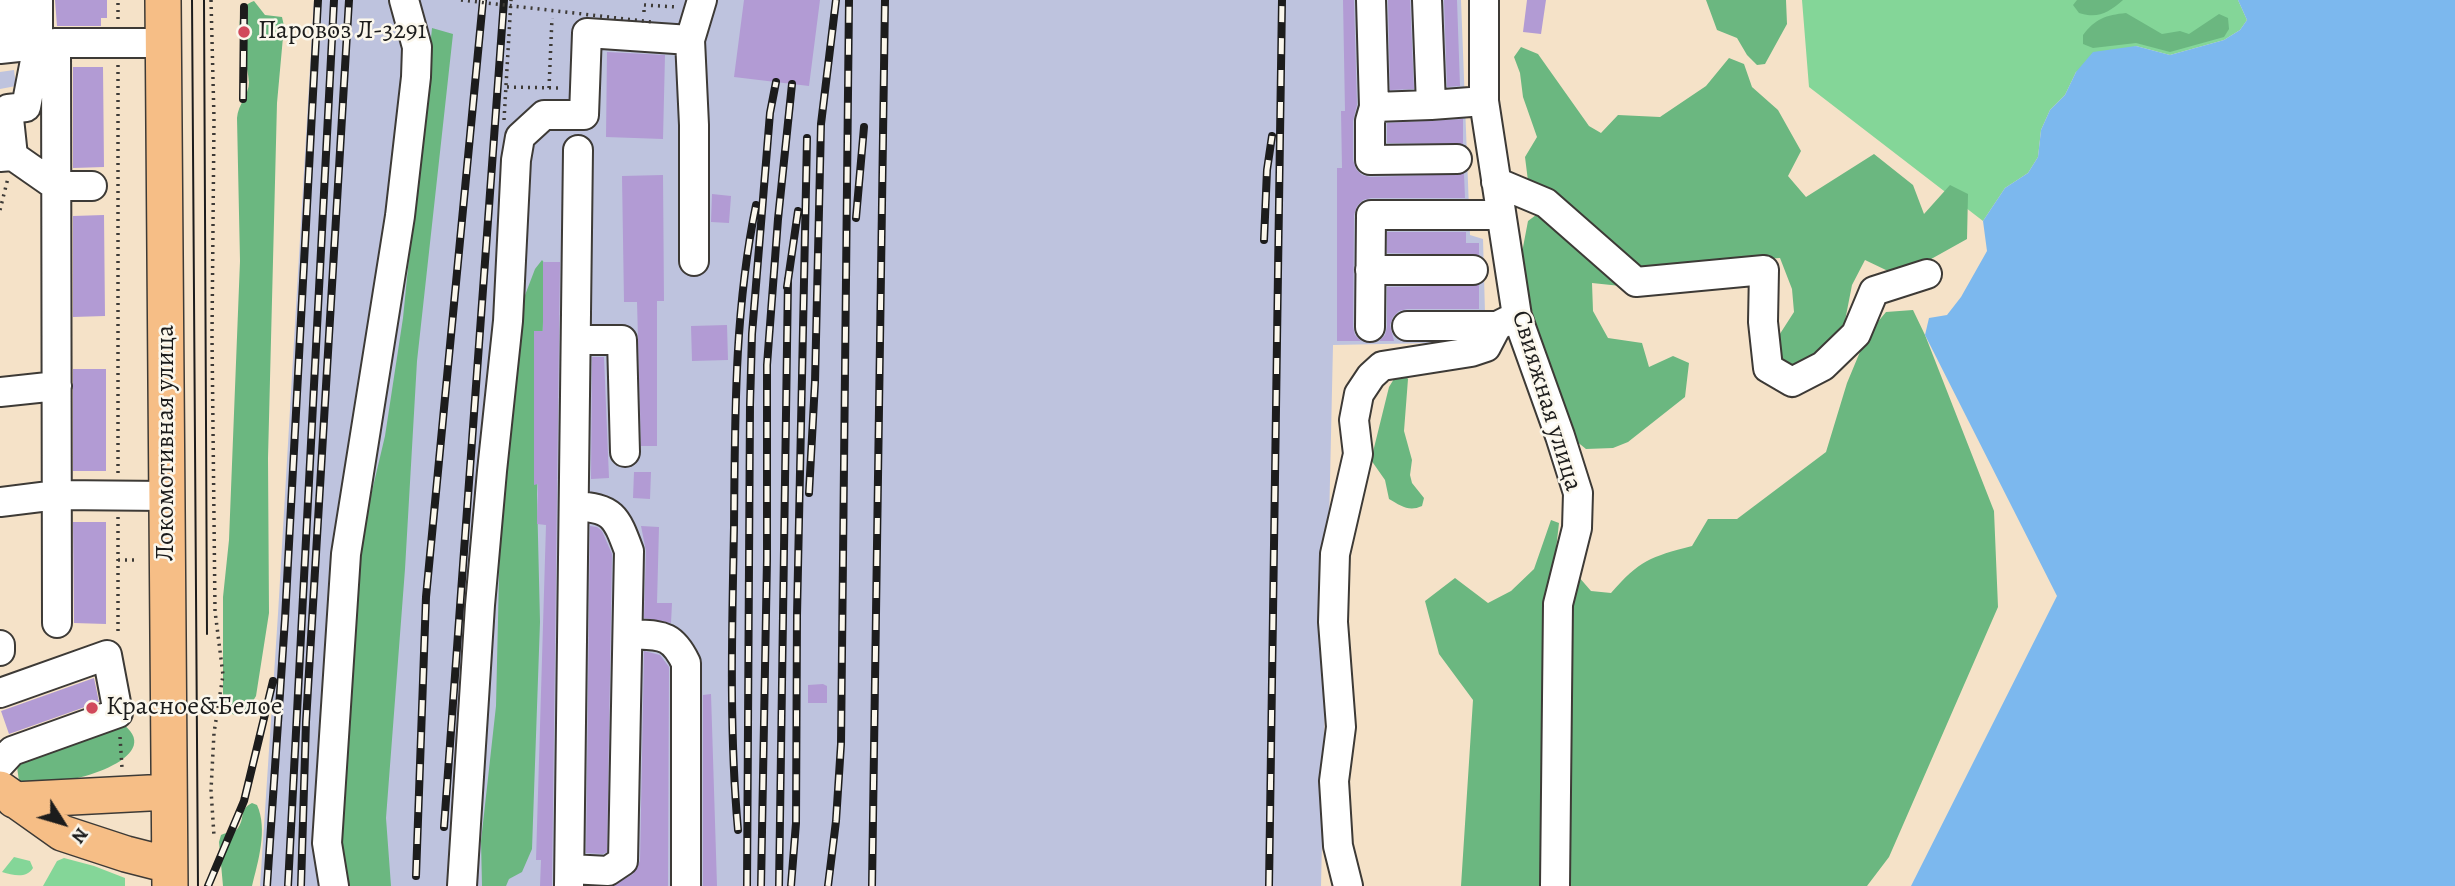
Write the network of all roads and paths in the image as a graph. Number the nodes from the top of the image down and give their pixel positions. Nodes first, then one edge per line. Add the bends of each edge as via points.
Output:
1 (10, 0) edge
2 (38, 0) edge
3 (118, 0) edge
4 (163, 0) edge
5 (211, 0) edge
6 (404, 0) edge
7 (461, 0) edge
8 (511, 0) edge
9 (1371, 0) edge
10 (1427, 0) edge
11 (1484, 0) edge
12 (701, 4) edge
13 (642, 12) dead end
14 (552, 18) dead end
15 (652, 22) dead end
16 (690, 40) junction
17 (118, 43) junction
18 (164, 43) junction
19 (27, 46) edge
20 (506, 87) junction
21 (549, 88) junction
22 (585, 88) junction
23 (1484, 101) junction
24 (1430, 105) junction
25 (1374, 107) junction
26 (504, 125) dead end
27 (578, 150) dead end
28 (7, 157) edge
29 (1457, 159) dead end
30 (1496, 183) junction
31 (56, 186) junction
32 (92, 186) dead end
33 (0, 211) edge
34 (1501, 215) junction
35 (694, 261) dead end
36 (1370, 270) junction
37 (1473, 270) dead end
38 (1927, 274) dead end
39 (1507, 321) junction
40 (1407, 326) dead end
41 (1370, 327) dead end
42 (576, 340) junction
43 (57, 386) junction
44 (0, 392) edge
45 (625, 452) dead end
46 (57, 495) junction
47 (118, 495) junction
48 (167, 496) junction
49 (0, 502) edge
50 (574, 506) junction
51 (118, 560) junction
52 (138, 560) dead end
53 (57, 623) dead end
54 (628, 634) junction
55 (118, 638) dead end
56 (0, 645) edge
57 (0, 651) edge
58 (0, 693) edge
59 (118, 713) junction
60 (0, 764) edge
61 (169, 792) junction
62 (124, 795) junction
63 (5, 799) edge
64 (214, 836) dead end
65 (169, 876) edge
66 (569, 877) edge
67 (608, 878) edge
68 (334, 886) edge
69 (462, 886) edge
70 (686, 886) edge
71 (1348, 886) edge
72 (1555, 886) edge

1 - 19 street
2 - 19 street
3 - 17 path
4 - 18 main road, Локомотивная улица
5 - 64 path via 215,611 223,675 215,710
6 - 68 street via 417,47 416,77 400,216 346,554 327,843
7 - 15 path, bridge
8 - 20 path
9 - 25 street
10 - 24 street
11 - 23 street, Свияжная улица
12 - 13 path via 644,5
12 - 16 street
14 - 21 path
16 - 22 street via 587,33
16 - 35 street
17 - 18 street
17 - 19 street
17 - 47 path
18 - 48 main road, Локомотивная улица
19 - 28 street via 26,107 8,109
19 - 31 street
20 - 21 path
20 - 26 path
21 - 22 path
22 - 69 street via 584,115 544,116 520,137 516,160 509,321 481,592
23 - 24 street
23 - 30 street, Свияжная улица
24 - 25 street
25 - 29 street via 1358,160
27 - 42 street
28 - 31 street
28 - 33 path
30 - 34 street, Свияжная улица
30 - 38 street via 1546,202 1636,282 1763,270 1768,368 1792,382 1824,366 1856,334 1874,290
31 - 32 street
31 - 43 street
34 - 36 street via 1371,206
34 - 39 street, Свияжная улица
36 - 37 street
36 - 41 street
39 - 40 street
39 - 71 street via 1486,346 1472,352 1382,366 1359,394 1354,420 1358,454 1335,554 1333,622 1341,727 1334,781 1338,846
39 - 72 street, Свияжная улица via 1560,436 1577,494 1577,528 1558,604
42 - 45 street via 622,340
42 - 50 street
43 - 44 street
43 - 46 street
46 - 47 street
46 - 49 street
46 - 53 street
47 - 48 street
47 - 51 path
48 - 61 main road, Локомотивная улица
50 - 54 street via 598,508 611,515 623,534 629,551
50 - 66 street
51 - 52 path
51 - 55 path
54 - 67 street via 623,861
54 - 70 street via 662,636 677,645 686,663
56 - 57 street
58 - 59 street via 107,655
59 - 60 street via 12,751
59 - 62 path
61 - 62 main road
61 - 65 main road, Локомотивная улица
62 - 63 main road
63 - 65 main road via 62,833 126,854
66 - 67 street

